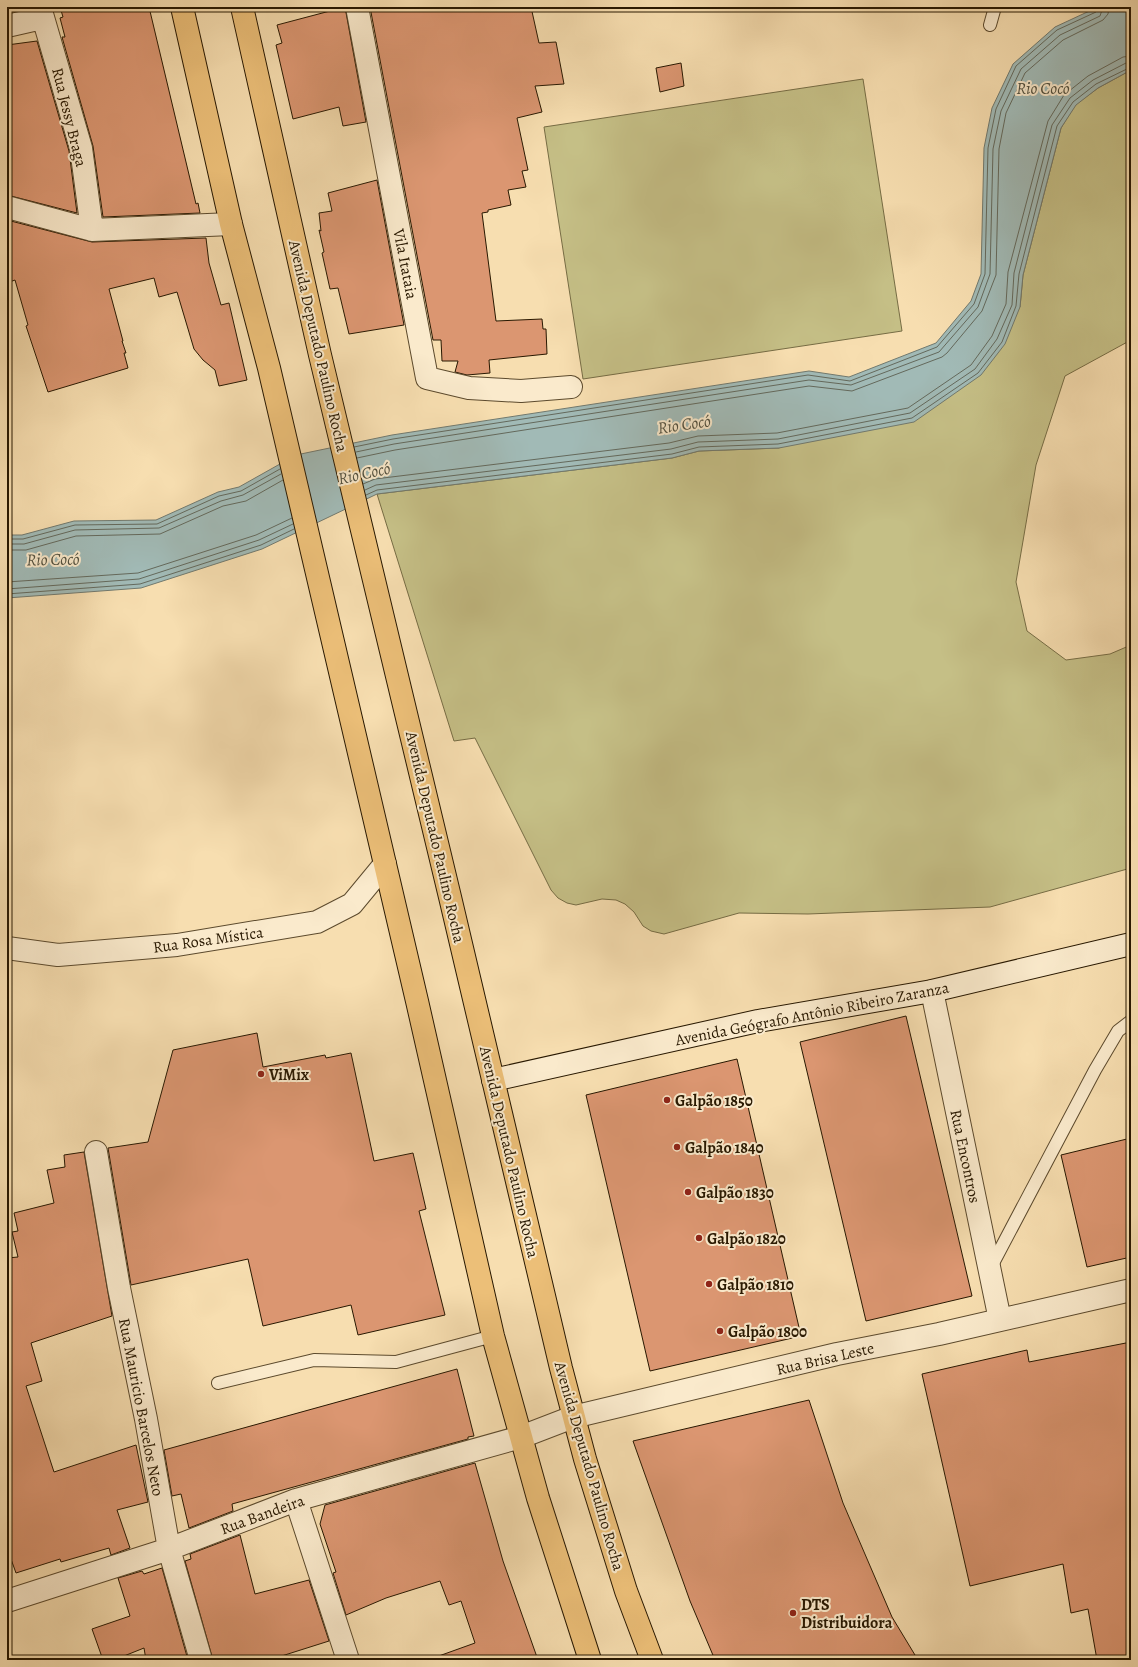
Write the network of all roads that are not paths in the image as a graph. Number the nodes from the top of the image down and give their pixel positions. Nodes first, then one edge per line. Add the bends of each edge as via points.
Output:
1 (182, 7) edge
2 (242, 7) edge
3 (357, 7) edge
4 (995, 7) edge
5 (41, 13) edge
6 (990, 25) dead end
7 (7, 26) edge
8 (7, 207) edge
9 (231, 224) junction
10 (92, 230) junction
11 (571, 387) dead end
12 (385, 864) junction
13 (1131, 944) edge
14 (7, 948) edge
15 (932, 992) junction
16 (1131, 1021) edge
17 (493, 1080) junction
18 (96, 1152) dead end
19 (990, 1269) junction
20 (1131, 1290) edge
21 (1000, 1320) junction
22 (493, 1336) junction
23 (218, 1383) dead end
24 (574, 1417) junction
25 (521, 1437) junction
26 (296, 1500) junction
27 (169, 1549) junction
28 (7, 1601) edge
29 (201, 1660) edge
30 (348, 1660) edge
31 (590, 1660) edge
32 (652, 1660) edge

1 - 9 main road
2 - 17 main road, Avenida Deputado Paulino Rocha via 320,355
3 - 11 street, Vila Itataia via 427,378 484,389 521,391
4 - 6 lane
5 - 7 street
5 - 10 street, Rua Jessy Braga via 81,148
8 - 10 street
9 - 10 street
9 - 12 main road via 269,368
12 - 14 street, Rua Rosa Mística via 352,904 317,922 177,945 58,955
12 - 22 main road
13 - 15 street, Avenida Geógrafo Antônio Ribeiro Zaranza
15 - 17 street, Avenida Geógrafo Antônio Ribeiro Zaranza via 758,1021
15 - 19 street, Rua Encontros
16 - 19 lane via 1118,1031 1095,1070
17 - 24 main road, Avenida Deputado Paulino Rocha
18 - 27 street, Rua Mauricio Barcelos Neto
19 - 21 street, Rua Encontros
20 - 21 street, Rua Brisa Leste
21 - 24 street, Rua Brisa Leste via 837,1354
22 - 23 lane via 396,1362 314,1360
22 - 25 main road
24 - 25 street, Rua Brisa Leste
24 - 32 main road, Avenida Deputado Paulino Rocha via 626,1591
25 - 26 street, Rua Bandeira
25 - 31 main road
26 - 27 street, Rua Bandeira
26 - 30 street
27 - 28 street, Rua Bandeira
27 - 29 street, Rua Mauricio Barcelos Neto

